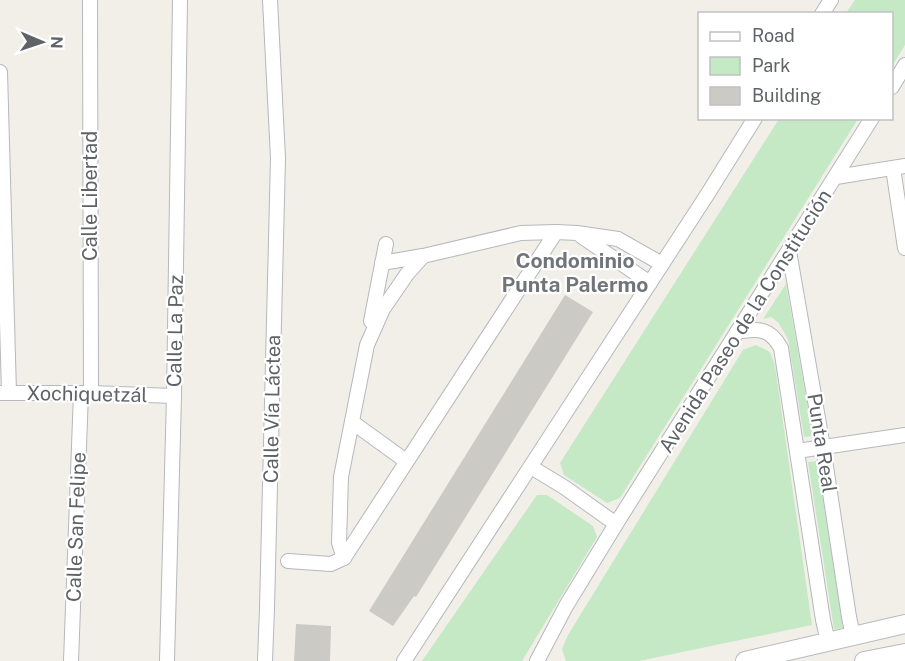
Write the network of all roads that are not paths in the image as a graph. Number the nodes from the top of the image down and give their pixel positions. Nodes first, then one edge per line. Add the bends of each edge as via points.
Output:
1 (90, 0) edge
2 (180, 0) edge
3 (270, 0) edge
4 (905, 65) edge
5 (0, 72) edge
6 (893, 84) edge
7 (754, 120) edge
8 (871, 120) edge
9 (899, 167) edge
10 (837, 177) junction
11 (556, 232) junction
12 (577, 233) junction
13 (386, 244) dead end
14 (905, 248) edge
15 (789, 251) junction
16 (423, 256) junction
17 (382, 263) junction
18 (662, 264) junction
19 (650, 283) junction
20 (737, 332) junction
21 (367, 345) junction
22 (4, 393) edge
23 (86, 393) junction
24 (174, 396) junction
25 (352, 422) junction
26 (905, 435) edge
27 (823, 447) junction
28 (797, 451) junction
29 (406, 461) junction
30 (531, 467) junction
31 (616, 524) junction
32 (344, 558) junction
33 (288, 561) dead end
34 (905, 624) edge
35 (853, 636) junction
36 (828, 642) junction
37 (905, 653) edge
38 (537, 660) edge
39 (71, 661) edge
40 (167, 661) edge
41 (264, 661) edge
42 (404, 661) edge
43 (745, 661) edge
44 (864, 661) edge

1 - 23 street, Calle Libertad
2 - 24 street, Calle La Paz
3 - 41 street, Calle Vía Láctea via 278,158
4 - 6 street
5 - 22 street
7 - 18 street
8 - 10 street, Avenida Paseo de la Constitución
9 - 10 street
9 - 14 street
10 - 15 street, Avenida Paseo de la Constitución
11 - 12 street
11 - 16 street via 521,233
11 - 29 street
12 - 18 street via 618,240
12 - 19 street
13 - 17 street
15 - 20 street, Avenida Paseo de la Constitución
15 - 27 street, Punta Real
16 - 17 street
16 - 21 street via 382,309
17 - 21 street
18 - 19 street
19 - 30 street
20 - 28 street, Punta Real via 758,329 776,338 781,348
20 - 31 street, Avenida Paseo de la Constitución
21 - 25 street
22 - 23 street, Xochiquetzál
23 - 24 street, Xochiquetzál
23 - 39 street, Calle San Felipe
24 - 40 street, Calle La Paz
25 - 29 street
25 - 32 street via 341,477 339,543
26 - 27 street
27 - 28 street
27 - 35 street, Punta Real
28 - 36 street, Punta Real
29 - 32 street
30 - 31 street
30 - 42 street
31 - 38 street, Avenida Paseo de la Constitución
32 - 33 street via 331,564
34 - 35 main road
35 - 36 main road
36 - 43 main road
37 - 44 main road

